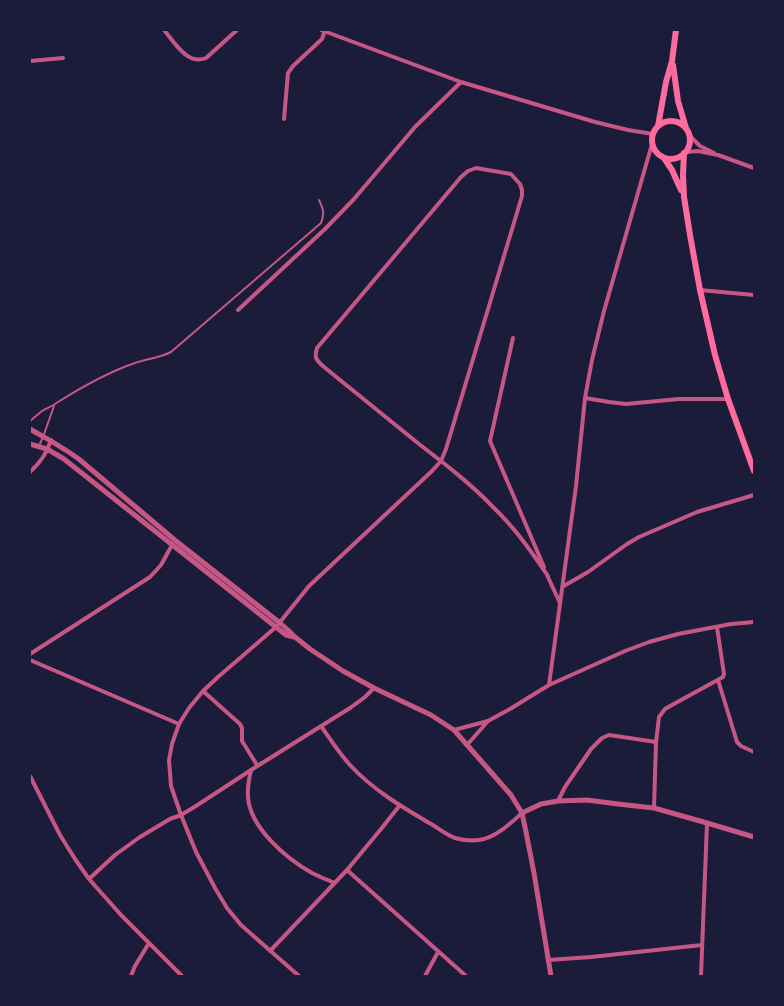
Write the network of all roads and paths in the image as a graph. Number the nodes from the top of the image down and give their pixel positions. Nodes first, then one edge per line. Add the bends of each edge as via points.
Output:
1 (164, 30) edge
2 (237, 30) edge
3 (676, 30) edge
4 (324, 31) edge
5 (63, 58) dead end
6 (30, 61) edge
7 (672, 61) junction
8 (461, 82) junction
9 (284, 120) dead end
10 (658, 126) junction
11 (686, 129) junction
12 (653, 134) junction
13 (689, 135) junction
14 (652, 144) junction
15 (685, 152) junction
16 (718, 156) junction
17 (664, 158) junction
18 (754, 168) edge
19 (684, 197) junction
20 (319, 200) dead end
21 (700, 290) junction
22 (754, 295) edge
23 (238, 310) dead end
24 (514, 338) dead end
25 (585, 398) junction
26 (728, 399) junction
27 (55, 405) junction
28 (30, 421) edge
29 (30, 429) edge
30 (43, 437) junction
31 (51, 440) junction
32 (30, 444) edge
33 (39, 446) junction
34 (47, 450) junction
35 (440, 460) junction
36 (754, 471) edge
37 (30, 472) edge
38 (754, 495) edge
39 (172, 545) junction
40 (548, 576) junction
41 (562, 587) junction
42 (560, 604) junction
43 (754, 622) edge
44 (278, 625) junction
45 (717, 627) junction
46 (30, 654) edge
47 (30, 660) edge
48 (718, 680) junction
49 (549, 685) junction
50 (374, 688) junction
51 (203, 691) junction
52 (488, 721) junction
53 (179, 724) junction
54 (321, 726) junction
55 (454, 730) junction
56 (656, 742) junction
57 (468, 745) junction
58 (754, 752) edge
59 (257, 765) junction
60 (250, 770) junction
61 (30, 776) edge
62 (558, 801) junction
63 (400, 805) junction
64 (654, 808) junction
65 (522, 813) junction
66 (181, 815) junction
67 (708, 823) junction
68 (754, 837) edge
69 (347, 870) junction
70 (89, 879) junction
71 (335, 884) junction
72 (149, 943) junction
73 (702, 945) junction
74 (270, 951) junction
75 (438, 952) junction
76 (548, 960) junction
77 (131, 976) edge
78 (182, 976) edge
79 (299, 976) edge
80 (425, 976) edge
81 (466, 976) edge
82 (551, 976) edge
83 (701, 976) edge

1 - 2 street via 190,58 201,60
3 - 7 main road
4 - 8 street
4 - 9 street via 317,45 288,73
5 - 6 street
7 - 10 main road
7 - 11 main road via 678,101
8 - 12 street via 595,122
8 - 23 street via 415,127 354,199
10 - 11 main road via 672,121
10 - 12 main road
11 - 13 main road
12 - 14 main road
13 - 15 main road via 690,143
13 - 16 street via 700,146
14 - 17 main road
14 - 25 street via 604,311
15 - 16 street via 698,151
15 - 17 main road via 675,159
15 - 19 main road
16 - 18 street
17 - 19 main road
19 - 21 main road
20 - 27 lane via 324,210 321,223 171,352 134,363 100,378
21 - 22 street
21 - 26 main road
24 - 40 street via 490,441
25 - 26 street via 626,404 679,399
25 - 41 street
26 - 36 main road
27 - 28 lane
27 - 30 lane
29 - 30 street
30 - 31 street
30 - 33 lane
31 - 34 street
31 - 44 street via 80,460
32 - 33 street
33 - 34 street
34 - 37 street
34 - 39 street via 64,459
35 - 35 street via 446,449 522,196 520,184 511,174 476,168 461,176 317,348 315,354 317,361 324,367
35 - 40 street via 494,508 527,545
35 - 44 street via 432,471 309,586
38 - 41 street via 697,512 639,537
39 - 44 street
39 - 46 street via 161,565 150,577
40 - 42 street
41 - 42 street
42 - 49 street
43 - 45 street
44 - 50 street via 289,630 310,649
44 - 51 street
45 - 48 street via 724,674
45 - 49 street via 649,642
47 - 53 street
48 - 56 street via 665,709 660,717
48 - 58 street via 737,742
49 - 52 street
50 - 54 street via 359,702
50 - 55 street via 431,715
51 - 53 street
51 - 59 street via 240,724 242,741
52 - 55 street
52 - 57 street
53 - 66 street via 169,760 171,786
54 - 59 street
54 - 63 street via 351,765 370,784
55 - 57 street
56 - 62 street via 609,735 602,738 579,766
56 - 64 street
57 - 65 street via 511,795
59 - 60 street
60 - 66 street
60 - 71 street via 248,798 251,812 260,827 290,858
61 - 70 street via 60,835
62 - 64 street via 587,800
62 - 65 street via 541,804
63 - 65 street via 453,838 467,840 480,840 495,834
63 - 69 street
64 - 67 street
65 - 76 street
66 - 70 street via 140,836
66 - 74 street via 196,852 227,908 241,925
67 - 68 street
67 - 73 street
69 - 71 street
69 - 75 street
70 - 72 street
71 - 74 street
72 - 77 street
72 - 78 street
73 - 76 street
73 - 83 street
74 - 79 street
75 - 80 street
75 - 81 street
76 - 82 street

